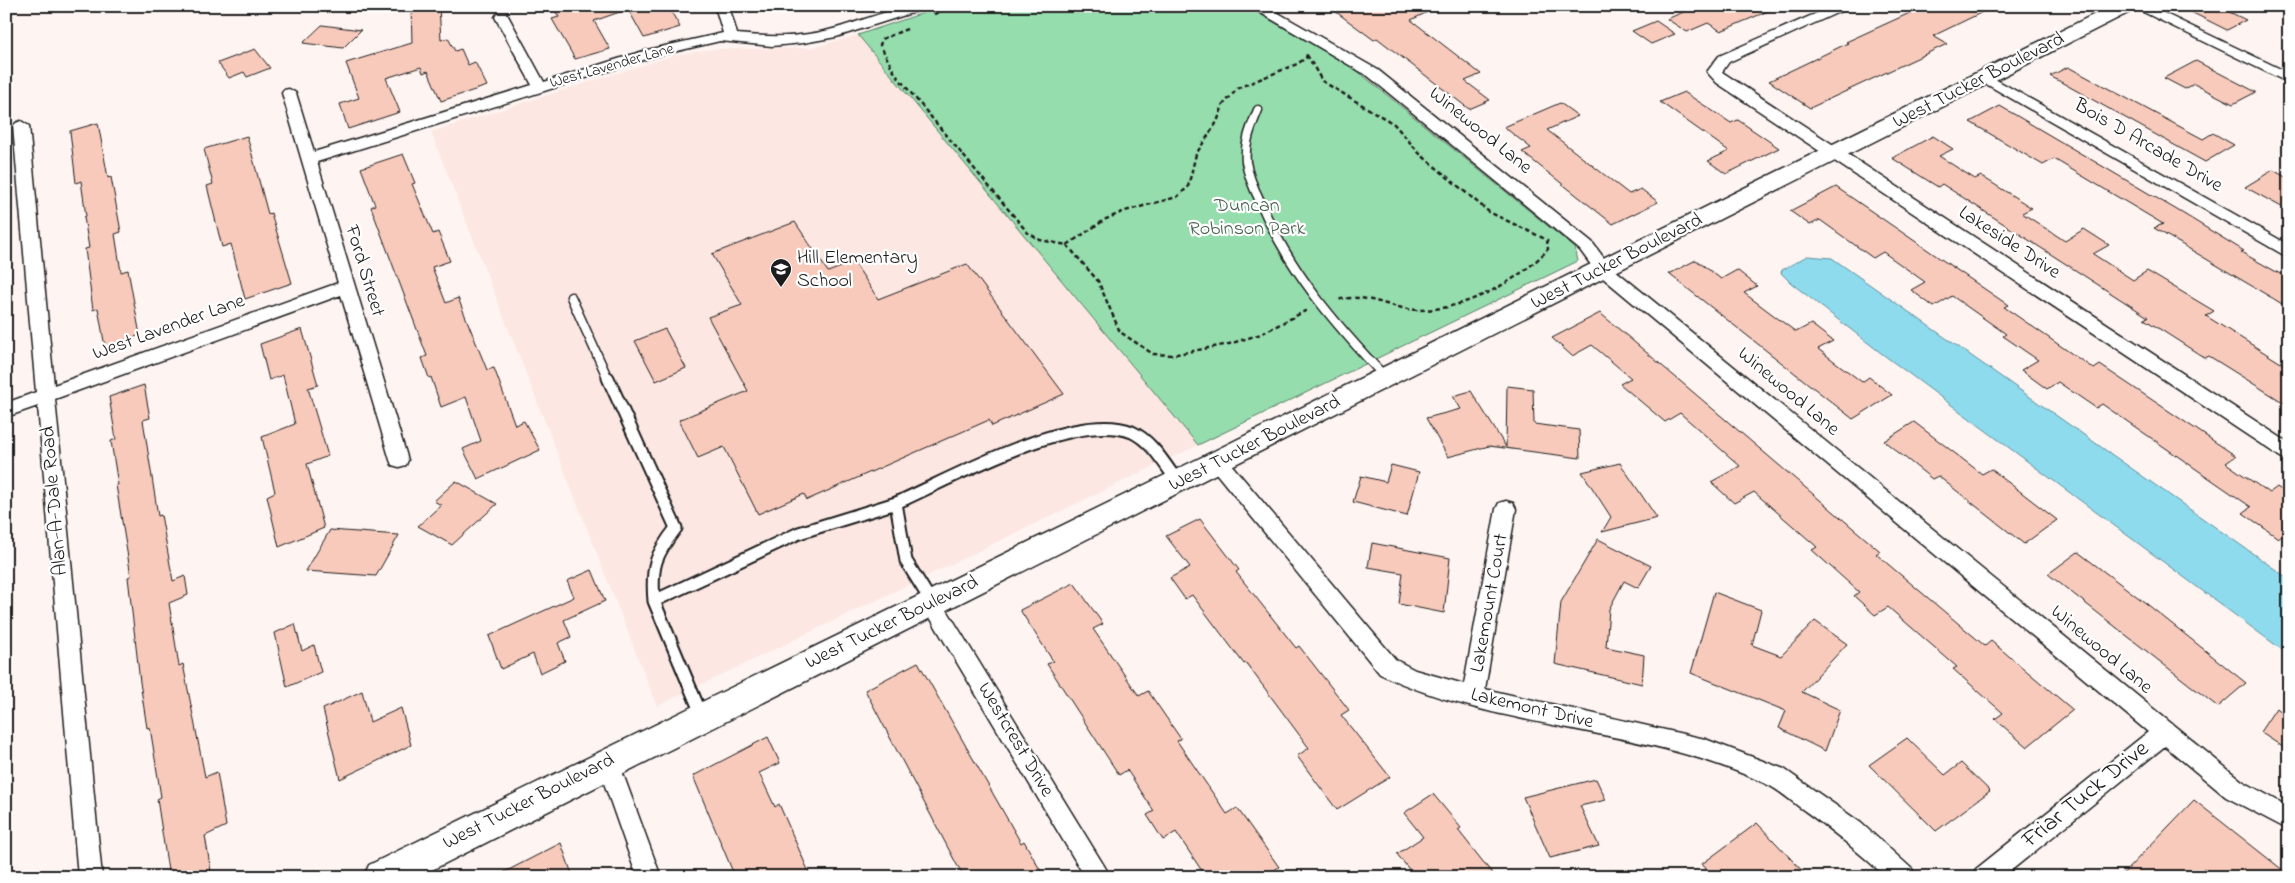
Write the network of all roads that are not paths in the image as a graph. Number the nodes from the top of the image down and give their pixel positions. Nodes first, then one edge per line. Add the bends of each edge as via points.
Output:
1 (719, 6) edge
2 (920, 6) edge
3 (1256, 6) edge
4 (1845, 6) edge
5 (2127, 6) edge
6 (2138, 6) edge
7 (502, 17) dead end
8 (731, 37) junction
9 (1986, 78) junction
10 (2289, 79) edge
11 (540, 87) junction
12 (289, 93) dead end
13 (1258, 110) dead end
14 (21, 126) dead end
15 (1834, 153) junction
16 (309, 160) junction
17 (2289, 252) edge
18 (1603, 269) junction
19 (347, 286) junction
20 (571, 297) dead end
21 (1386, 378) junction
22 (46, 396) junction
23 (6, 410) edge
24 (2289, 453) edge
25 (399, 460) dead end
26 (1218, 462) junction
27 (1178, 482) junction
28 (896, 502) junction
29 (1506, 509) dead end
30 (654, 601) junction
31 (932, 603) junction
32 (1473, 696) junction
33 (702, 717) junction
34 (2165, 732) junction
35 (608, 763) junction
36 (2289, 819) edge
37 (90, 877) edge
38 (381, 877) edge
39 (649, 877) edge
40 (1099, 877) edge
41 (1904, 877) edge
42 (1984, 877) edge

1 - 8 street
2 - 8 street, West Lavender Lane via 831,34 803,39 772,42
3 - 18 street, Winewood Lane via 1373,73 1586,246
4 - 15 street, Lakeside Drive via 1724,59 1714,72
5 - 9 street, West Tucker Boulevard
6 - 10 street
7 - 11 street
8 - 11 street, West Lavender Lane via 713,38 652,53
9 - 15 street, West Tucker Boulevard
9 - 17 street, Bois D Arcade Drive
11 - 16 street, West Lavender Lane
12 - 16 street, Ford Street
13 - 21 lane via 1246,137 1245,159 1263,215 1321,305
14 - 22 street, Alan-A-Dale Road
15 - 18 street, West Tucker Boulevard
15 - 24 street, Lakeside Drive
16 - 19 street, Ford Street
18 - 21 street, West Tucker Boulevard
18 - 34 street, Winewood Lane
19 - 22 street, West Lavender Lane
19 - 25 street, Ford Street
20 - 30 lane via 676,528 655,558 651,572
21 - 26 street, West Tucker Boulevard
22 - 23 street, West Lavender Lane
22 - 37 street, Alan-A-Dale Road
26 - 27 street, West Tucker Boulevard
26 - 32 street, Lakemont Drive via 1388,667 1411,678
27 - 28 lane via 1147,444 1132,432 1112,428 1076,428 979,464
27 - 31 street, West Tucker Boulevard
28 - 30 lane via 799,533
28 - 31 lane via 906,561
29 - 32 street, Lakemount Court
30 - 33 lane
31 - 33 street, West Tucker Boulevard
31 - 40 street, Westcrest Drive
32 - 41 street, Lakemont Drive via 1705,749 1776,777 1853,831
33 - 35 street, West Tucker Boulevard
34 - 36 street, Winewood Lane via 2234,789
34 - 42 street, Friar Tuck Drive
35 - 38 street, West Tucker Boulevard
35 - 39 street

